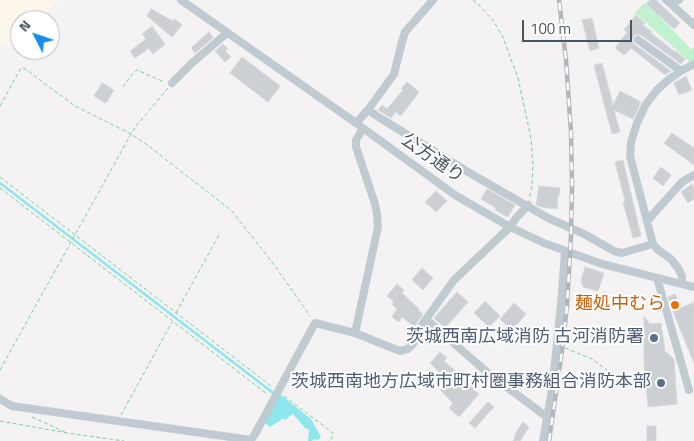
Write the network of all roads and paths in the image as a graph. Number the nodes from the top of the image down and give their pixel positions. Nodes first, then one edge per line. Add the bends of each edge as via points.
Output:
1 (181, 0) edge
2 (434, 0) edge
3 (473, 0) edge
4 (679, 0) edge
5 (669, 2) edge
6 (694, 25) edge
7 (227, 33) junction
8 (638, 40) dead end
9 (694, 64) edge
10 (681, 71) junction
11 (172, 83) junction
12 (123, 87) dead end
13 (0, 106) edge
14 (368, 110) junction
15 (359, 126) junction
16 (131, 134) junction
17 (0, 177) edge
18 (693, 178) edge
19 (0, 188) edge
20 (528, 205) junction
21 (648, 221) junction
22 (510, 227) junction
23 (220, 233) dead end
24 (74, 235) junction
25 (70, 242) junction
26 (653, 244) junction
27 (565, 250) junction
28 (658, 278) junction
29 (682, 284) junction
30 (694, 287) edge
31 (176, 313) junction
32 (427, 320) junction
33 (172, 321) junction
34 (315, 323) junction
35 (355, 334) junction
36 (557, 345) junction
37 (0, 370) edge
38 (611, 375) dead end
39 (689, 390) dead end
40 (278, 391) junction
41 (0, 399) edge
42 (274, 399) junction
43 (28, 416) dead end
44 (547, 417) junction
45 (118, 420) junction
46 (0, 421) edge
47 (67, 433) junction
48 (124, 441) edge
49 (328, 441) edge
50 (543, 441) edge

1 - 7 street, 公方通り
2 - 14 street via 405,32 394,74
3 - 20 path via 492,18 518,78 531,138 533,165
4 - 5 street
5 - 6 street
7 - 11 street
7 - 15 street, 公方通り
8 - 10 street
9 - 10 street
10 - 21 street via 657,90 646,104 631,142 630,156
11 - 12 path via 137,70
11 - 16 path
13 - 16 path via 21,68 24,68 75,106
14 - 15 street
14 - 20 street
15 - 22 street, 公方通り via 455,195
15 - 35 street via 356,147 375,204 378,227
16 - 24 path
16 - 34 path via 232,210
17 - 24 path
18 - 21 street via 682,182
19 - 25 path
20 - 22 street
20 - 26 street via 614,251 622,253
21 - 26 street
22 - 27 street, 公方通り
22 - 32 street via 454,280
23 - 31 path
24 - 25 path
24 - 31 path
25 - 33 path
25 - 37 path
26 - 29 street via 678,268
27 - 28 street, 公方通り via 602,264
27 - 36 street
28 - 29 street, 公方通り
28 - 39 street
29 - 30 street, 公方通り
31 - 40 path
32 - 35 street via 413,344 400,351
32 - 44 street via 488,373
33 - 42 path
33 - 45 path
34 - 35 street
34 - 40 street
36 - 38 path via 592,359
36 - 44 street
40 - 42 street
40 - 49 path via 333,433
41 - 45 street via 12,406
42 - 45 street via 251,440
43 - 47 path
44 - 50 street
46 - 47 path
47 - 48 path

